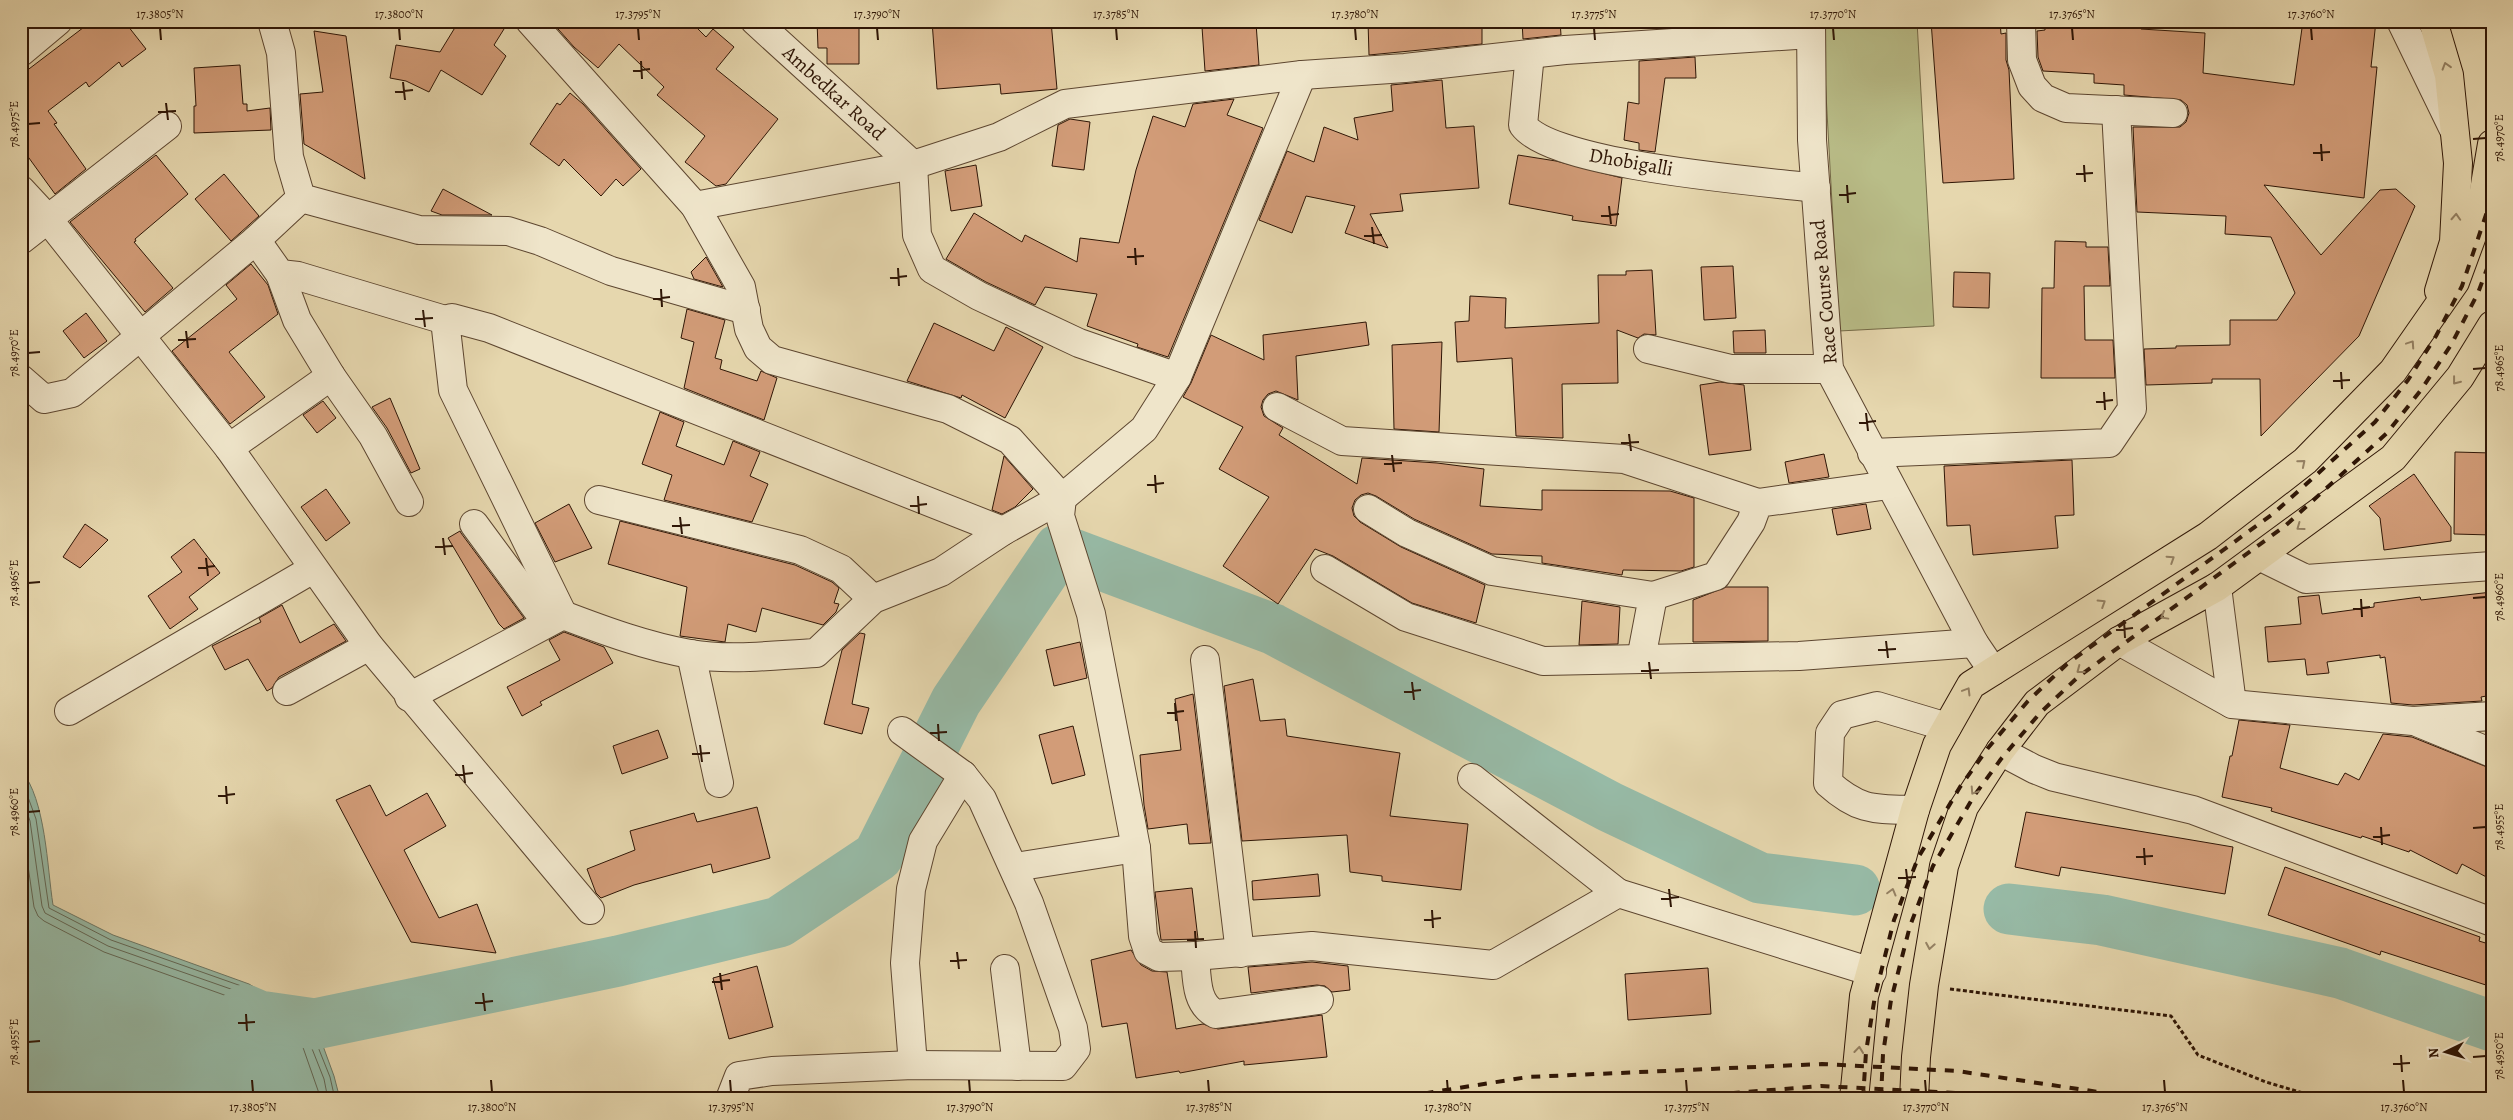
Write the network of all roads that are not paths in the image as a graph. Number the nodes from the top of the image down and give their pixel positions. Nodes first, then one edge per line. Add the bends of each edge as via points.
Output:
1 (58, 21) edge
2 (272, 21) edge
3 (530, 21) edge
4 (755, 21) edge
5 (2021, 21) edge
6 (2401, 21) edge
7 (2433, 21) edge
8 (1811, 28) edge
9 (21, 52) edge
10 (1530, 54) junction
11 (1302, 75) junction
12 (2116, 110) junction
13 (2173, 113) dead end
14 (167, 126) dead end
15 (2455, 131) junction
16 (2492, 144) edge
17 (913, 165) junction
18 (1816, 188) junction
19 (21, 190) edge
20 (301, 198) junction
21 (695, 206) junction
22 (47, 218) junction
23 (21, 240) edge
24 (256, 240) junction
25 (280, 274) junction
26 (746, 310) junction
27 (2432, 314) junction
28 (445, 320) junction
29 (2492, 326) edge
30 (139, 335) junction
31 (1648, 349) dead end
32 (1829, 369) junction
33 (330, 376) junction
34 (1177, 377) junction
35 (21, 379) edge
36 (1278, 407) dead end
37 (229, 448) junction
38 (1872, 453) junction
39 (1890, 485) junction
40 (599, 500) dead end
41 (409, 502) dead end
42 (1758, 503) junction
43 (1061, 507) junction
44 (1368, 509) dead end
45 (474, 524) dead end
46 (1003, 530) junction
47 (2260, 557) junction
48 (2492, 566) edge
49 (1325, 568) dead end
50 (313, 569) junction
51 (2217, 587) junction
52 (1654, 596) junction
53 (873, 599) junction
54 (555, 619) junction
55 (2119, 641) junction
56 (1974, 643) junction
57 (369, 646) junction
58 (691, 654) junction
59 (1641, 659) junction
60 (1205, 660) dead end
61 (1993, 671) junction
62 (288, 691) dead end
63 (409, 697) junction
64 (2232, 704) junction
65 (69, 712) dead end
66 (2492, 716) edge
67 (2413, 721) junction
68 (1946, 727) junction
69 (902, 731) dead end
70 (2000, 751) junction
71 (2492, 753) edge
72 (962, 775) junction
73 (1472, 778) dead end
74 (719, 783) dead end
75 (1914, 810) junction
76 (1136, 848) junction
77 (1015, 867) junction
78 (1618, 893) junction
79 (590, 910) dead end
80 (2492, 922) edge
81 (1240, 953) junction
82 (1194, 956) junction
83 (1005, 969) dead end
84 (1872, 972) junction
85 (1319, 1000) dead end
86 (913, 1065) junction
87 (1017, 1066) junction
88 (730, 1099) edge
89 (1854, 1099) edge
90 (1914, 1099) edge

1 - 9 street
2 - 20 street via 281,53 290,157
3 - 21 street
4 - 17 street, Ambedkar Road
5 - 12 street via 2022,60 2032,86 2043,98 2066,108
6 - 15 street
15 -> 7 main road via 2449,75
8 - 10 street
8 - 18 street, Race Course Road
10 - 11 street
10 - 18 street, Dhobigalli via 1523,125 1529,133 1568,150 1632,165
11 - 17 street via 1065,104 999,137
11 - 34 street
12 - 13 street
12 - 38 street via 2132,409 2109,443
14 - 22 street
27 -> 15 main road via 2454,242 2458,163
16 - 27 main road via 2480,214 2455,282
17 - 21 street
17 - 34 street via 917,235 932,269 978,296 1079,343
18 - 32 street, Race Course Road
19 - 22 street
20 - 24 street
20 - 26 street via 419,230 508,230 611,271
21 - 26 street via 741,287
22 - 23 street
22 - 30 street
24 - 25 street
24 - 30 street
25 - 28 street via 298,276
25 - 33 street via 298,320
26 - 43 street via 749,329 758,348 772,360 948,409 1010,440
61 -> 27 main road via 2208,536 2305,461 2393,371
28 - 46 street via 452,318 489,328
28 - 54 street via 453,390
29 -> 47 main road via 2460,377 2393,458
30 - 35 street via 72,393 44,399
30 - 37 street
31 - 32 street via 1731,369
32 - 38 street, Race Course Road
33 - 37 street
33 - 41 street via 373,436
34 - 43 street via 1144,429
36 - 42 street via 1342,441 1624,459
37 - 50 street
38 - 39 street, Race Course Road
39 - 42 street
39 - 56 street, Race Course Road
40 - 53 street via 800,550 841,569
42 - 52 street via 1751,522 1716,576
43 - 46 street
43 - 76 street via 1092,614
44 - 52 street via 1406,533 1492,571
45 - 54 street
46 - 53 street via 941,572
47 - 48 street via 2306,579
47 - 51 main road
49 - 59 street via 1406,618 1543,661
50 - 57 street
50 - 65 street
51 -> 55 main road
51 - 64 street
52 - 59 street
53 - 58 street via 816,654
54 - 58 street
54 - 63 street
55 - 64 street
55 -> 70 main road via 2037,703
56 - 59 street via 1799,656
56 - 61 street, Race Course Road
57 - 62 street
57 - 63 street
58 - 74 street
60 - 81 street
68 -> 61 main road via 1970,685
63 - 79 street
64 - 67 street
66 - 67 street
67 - 71 street
68 - 75 main road via 1936,744
68 - 75 street via 1877,706 1842,715 1830,733 1828,782 1845,798 1873,809
69 - 72 street
70 - 80 street via 2034,770 2193,810
70 -> 90 main road via 1964,807 1944,866 1924,985
72 - 77 street via 982,799
72 - 86 street via 923,841 911,889 905,963
73 - 78 street
84 -> 75 main road
76 - 77 street
76 - 82 street via 1142,936 1148,951 1159,957
77 - 87 street via 1073,1028 1076,1049 1063,1066
78 - 81 street via 1493,965 1312,946
78 - 84 street
81 - 82 street
82 - 85 street via 1201,1002 1206,1010 1216,1014
83 - 87 street
89 -> 84 main road via 1864,996
86 - 87 street
86 - 88 street via 772,1071 739,1076

